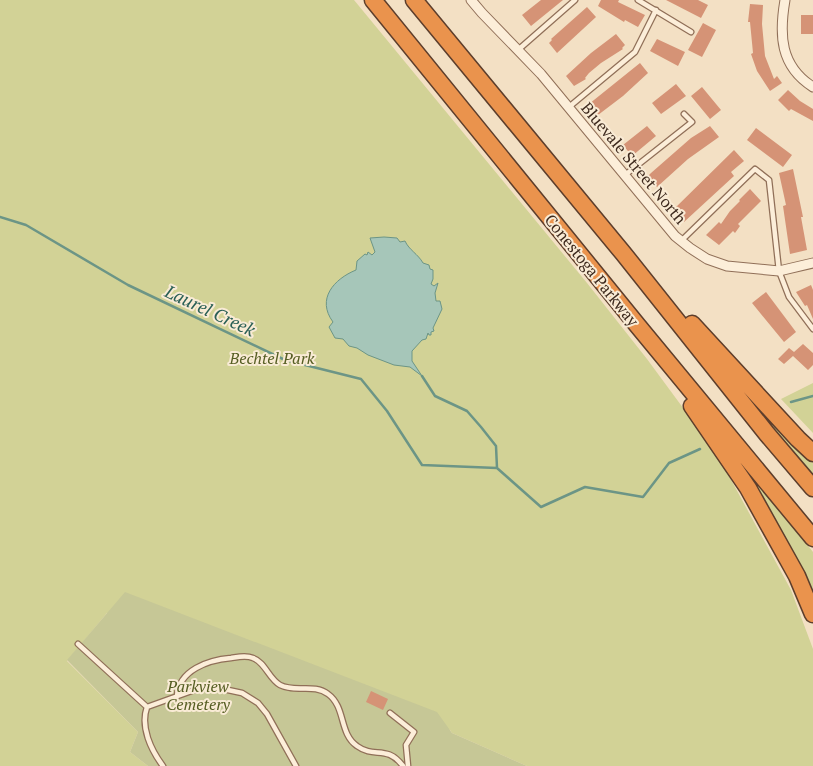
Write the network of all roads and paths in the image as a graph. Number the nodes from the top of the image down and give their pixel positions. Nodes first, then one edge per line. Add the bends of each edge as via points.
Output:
1 (373, 0) edge
2 (414, 0) edge
3 (471, 0) edge
4 (575, 0) edge
5 (638, 0) edge
6 (785, 0) edge
7 (656, 10) junction
8 (691, 32) dead end
9 (518, 50) junction
10 (813, 87) edge
11 (569, 108) junction
12 (684, 114) dead end
13 (625, 175) junction
14 (681, 241) junction
15 (623, 253) junction
16 (813, 263) edge
17 (779, 271) junction
18 (638, 326) junction
19 (813, 329) edge
20 (813, 453) edge
21 (813, 488) edge
22 (813, 538) edge
23 (813, 614) edge
24 (78, 644) dead end
25 (177, 696) junction
26 (147, 707) junction
27 (390, 713) dead end
28 (163, 766) edge
29 (296, 766) edge
30 (404, 766) edge
31 (408, 766) edge

1 - 18 highway, Conestoga Parkway
2 - 15 highway
3 - 9 street, Bluevale Street North
4 - 9 lane
5 - 7 lane
6 - 10 street via 782,43 791,65
7 - 8 lane
7 - 11 lane via 635,52
9 - 11 street, Bluevale Street North
11 - 13 street, Bluevale Street North
12 - 13 lane via 692,122
13 - 14 street, Bluevale Street North
14 - 17 street, Bluevale Street North via 707,258 727,266
14 - 17 lane via 755,169 769,180
15 - 20 highway
15 - 21 highway
16 - 17 street, Bluevale Street North
17 - 19 lane via 789,297
18 - 22 highway, Conestoga Parkway
18 - 23 highway via 748,488 797,576
24 - 26 lane
25 - 26 lane
25 - 29 lane via 214,687 242,693 258,703 267,714
25 - 30 lane via 178,687 191,671 205,662 244,656 254,658 279,685 296,689 315,688 327,693 339,708 350,740 369,752 395,756
26 - 28 lane via 144,716 148,738
27 - 31 lane via 414,732 406,746

